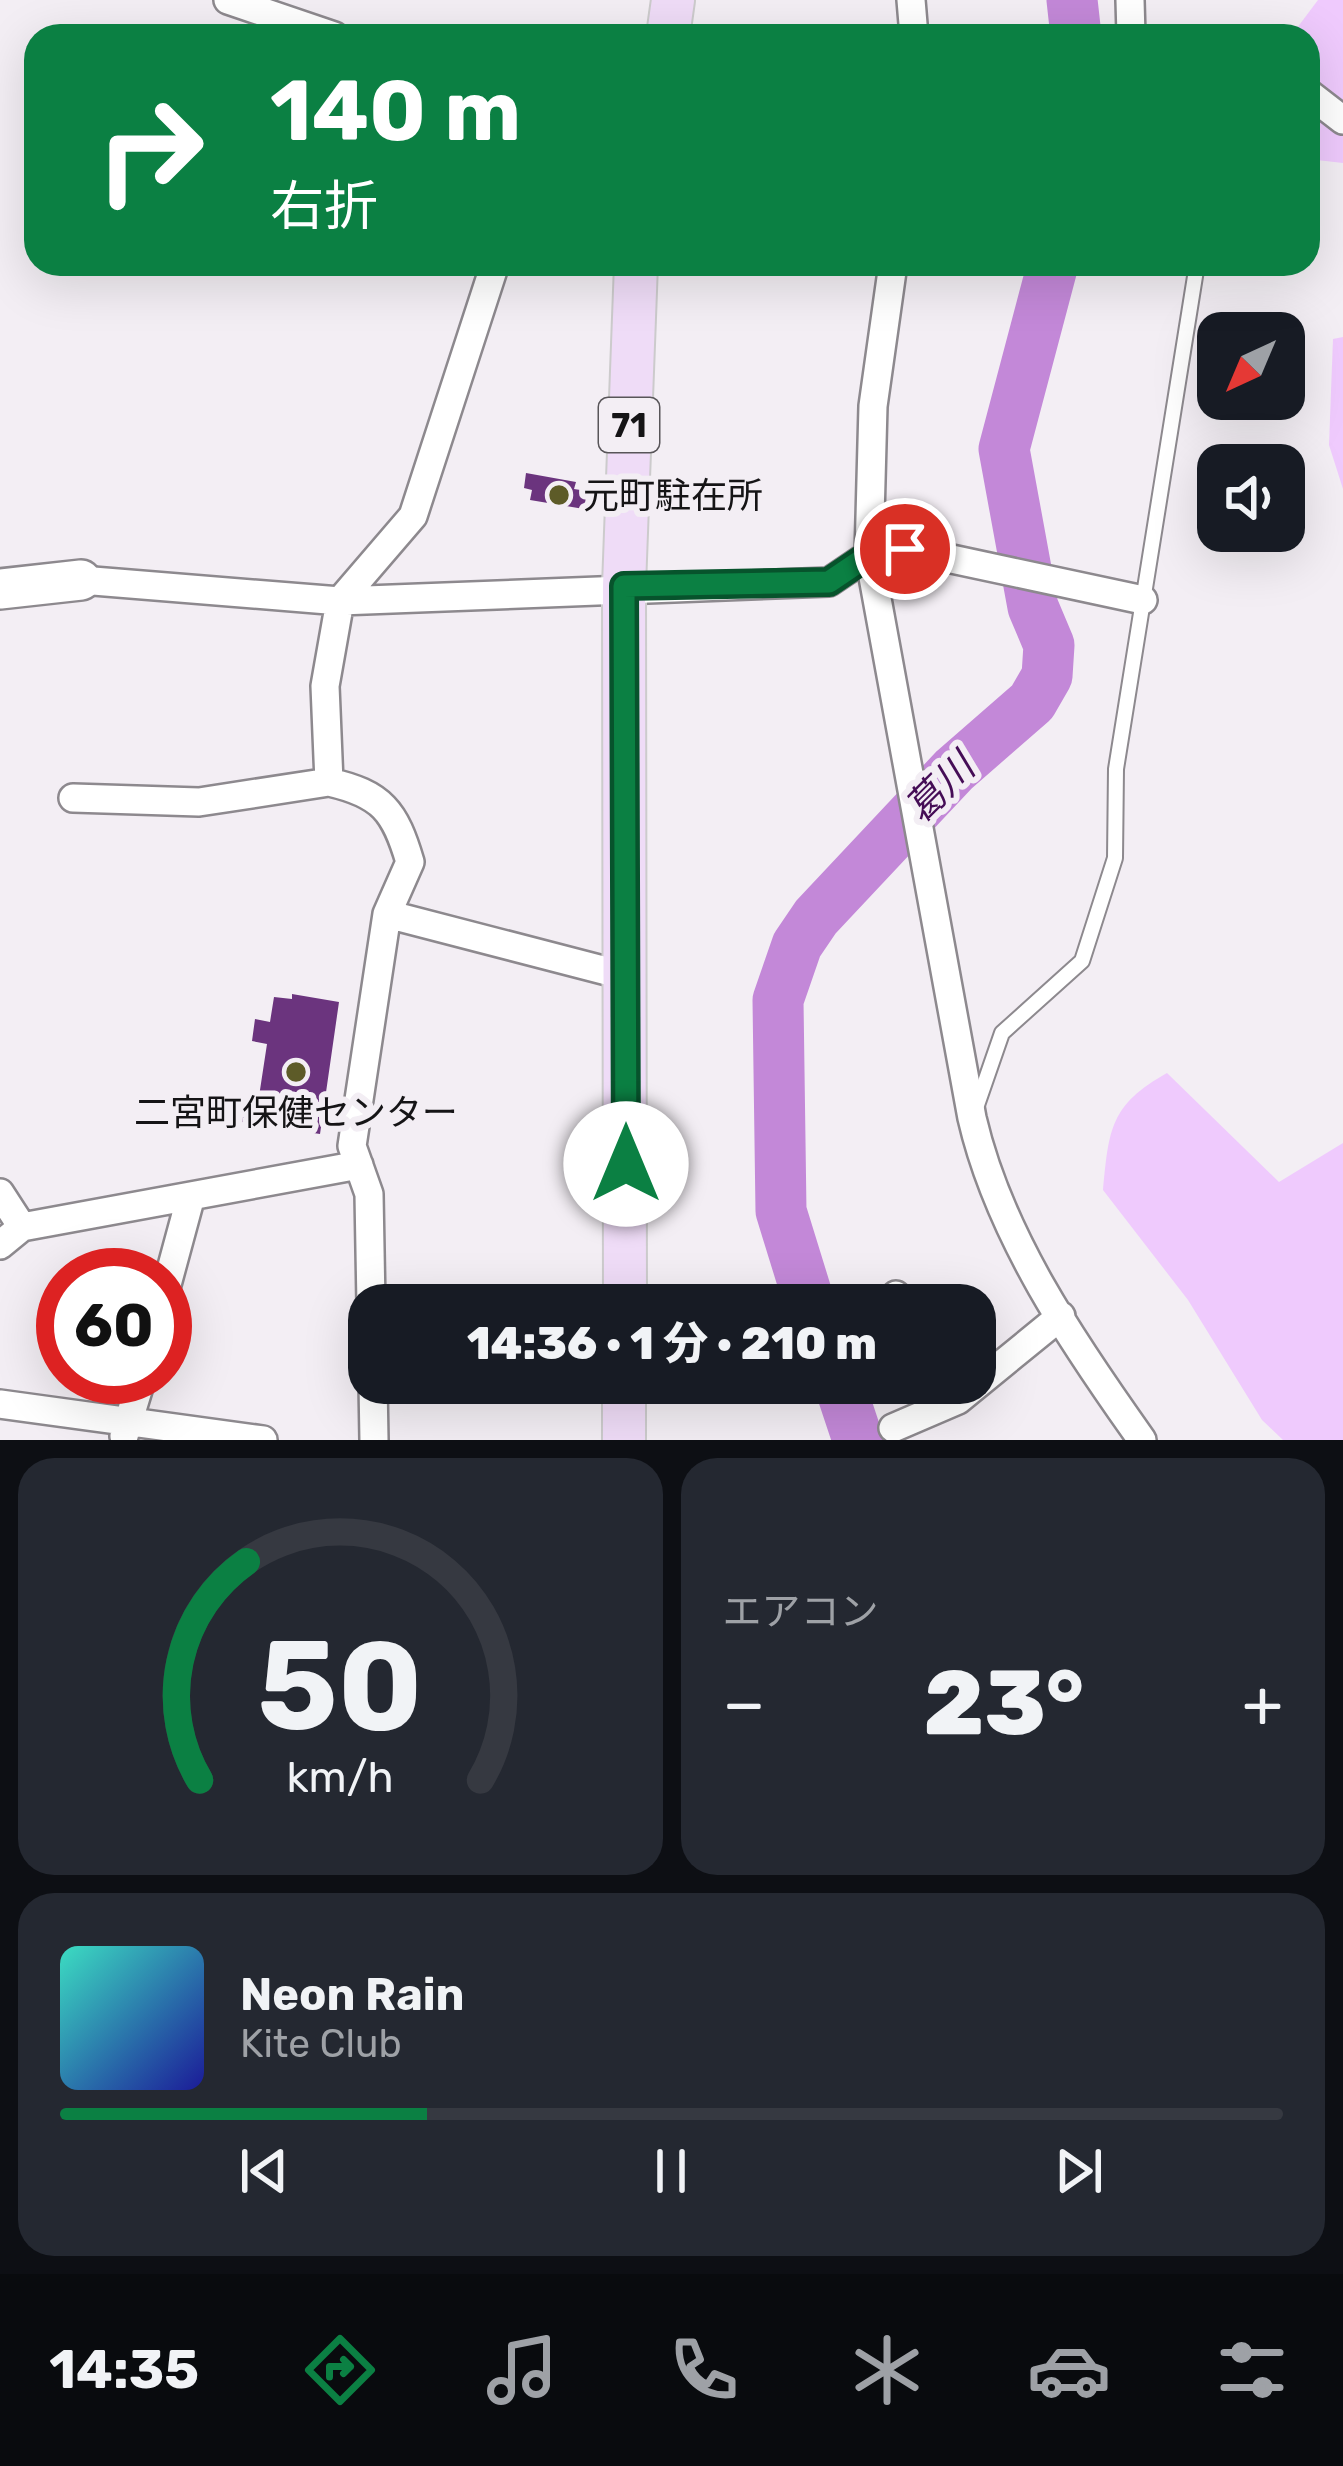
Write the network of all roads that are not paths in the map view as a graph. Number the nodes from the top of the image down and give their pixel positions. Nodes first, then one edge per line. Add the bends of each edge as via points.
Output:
1 (228, 0) edge
2 (299, 24) edge
3 (491, 276) edge
4 (636, 276) edge
5 (891, 276) edge
6 (1195, 276) edge
7 (869, 555) junction
8 (81, 580) joint
9 (624, 586) junction
10 (0, 589) edge
11 (1143, 600) junction
12 (340, 601) junction
13 (329, 782) junction
14 (73, 798) dead end
15 (387, 914) junction
16 (626, 976) junction
17 (972, 1118) junction
18 (359, 1165) junction
19 (0, 1192) edge
20 (191, 1196) junction
21 (11, 1236) edge
22 (177, 1248) edge
23 (371, 1284) edge
24 (625, 1284) edge
25 (1061, 1316) junction
26 (996, 1362) edge
27 (0, 1404) edge
28 (373, 1404) edge
29 (624, 1404) edge
30 (933, 1404) edge
31 (893, 1428) dead end
32 (126, 1432) edge
33 (262, 1440) edge
34 (374, 1440) edge
35 (624, 1440) edge
36 (1142, 1440) edge

1 - 2 street
3 - 12 street via 412,516
4 - 9 main road, 71
5 - 7 street via 874,406
6 - 11 lane
7 - 9 street via 829,582
7 - 11 street via 905,549 974,560
7 - 17 street
8 - 10 street
8 - 12 street
9 - 12 street
9 - 16 main road, 71
11 - 17 lane via 1115,769 1114,858 1099,917 1082,961 1002,1033
12 - 13 street via 325,686
13 - 14 street via 199,802
13 - 15 street via 366,790 398,821 410,862
15 - 16 street
15 - 18 street via 352,1146
16 - 24 main road, 71
17 - 25 street via 984,1169
18 - 20 street
18 - 23 street via 369,1194
19 - 21 street
20 - 21 street
20 - 22 street
25 - 26 street
25 - 36 street
27 - 32 street
28 - 34 street
29 - 35 main road
30 - 31 street
32 - 33 street

